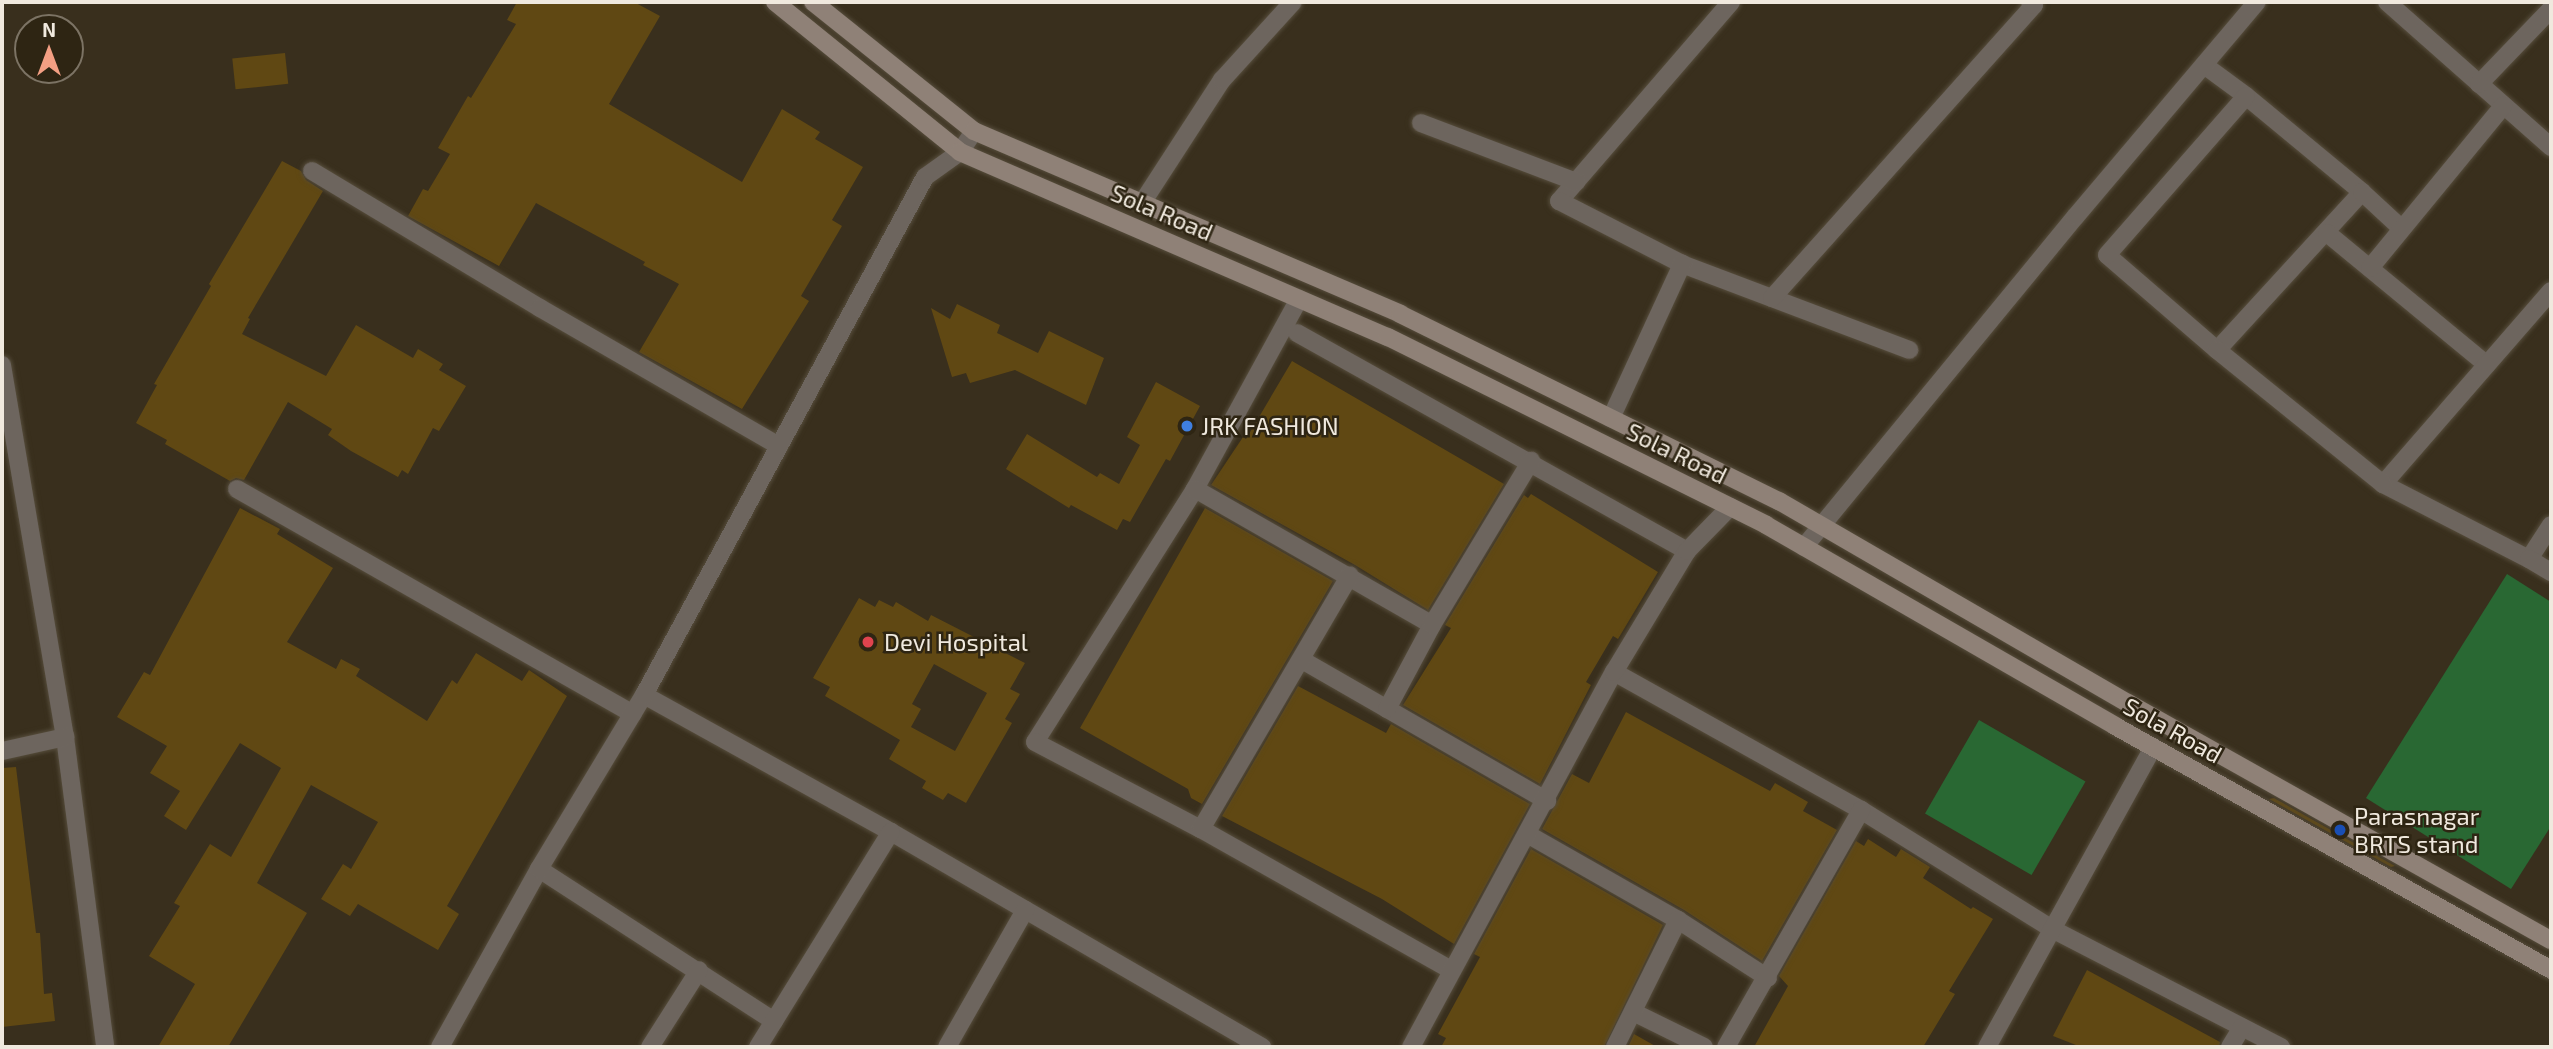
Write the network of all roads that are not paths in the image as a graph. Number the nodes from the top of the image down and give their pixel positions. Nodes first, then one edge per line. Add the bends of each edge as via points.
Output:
1 (775, 2) edge
2 (813, 2) edge
3 (1293, 2) edge
4 (1731, 2) edge
5 (2030, 2) edge
6 (2387, 2) edge
7 (2249, 5) edge
8 (2551, 9) edge
9 (2204, 65) junction
10 (2479, 85) junction
11 (2246, 96) junction
12 (2503, 106) junction
13 (1421, 124) dead end
14 (974, 131) junction
15 (2551, 147) edge
16 (960, 152) junction
17 (312, 171) dead end
18 (1576, 182) junction
19 (2362, 192) junction
20 (1143, 203) junction
21 (2402, 229) junction
22 (2327, 233) junction
23 (1682, 264) junction
24 (2370, 268) junction
25 (2551, 291) edge
26 (1772, 298) junction
27 (1299, 299) junction
28 (1297, 333) dead end
29 (1909, 350) dead end
30 (2217, 350) junction
31 (2, 365) edge
32 (2487, 365) junction
33 (1611, 418) junction
34 (779, 446) junction
35 (1531, 461) junction
36 (2383, 484) junction
37 (237, 489) dead end
38 (1195, 489) junction
39 (1730, 507) junction
40 (2551, 525) edge
41 (1822, 526) junction
42 (1804, 547) junction
43 (1687, 551) junction
44 (2529, 559) junction
45 (2551, 572) edge
46 (1350, 575) junction
47 (1432, 625) junction
48 (1302, 660) junction
49 (1614, 672) junction
50 (644, 695) junction
51 (1387, 709) junction
52 (633, 714) junction
53 (65, 737) junction
54 (2153, 747) junction
55 (2, 751) edge
56 (1547, 801) junction
57 (1861, 810) junction
58 (1201, 829) junction
59 (891, 832) junction
60 (1527, 834) junction
61 (539, 869) junction
62 (1025, 909) junction
63 (1678, 919) junction
64 (2052, 929) junction
65 (2551, 940) edge
66 (699, 970) junction
67 (1451, 970) junction
68 (2551, 971) edge
69 (1768, 978) junction
70 (1633, 1012) junction
71 (774, 1021) junction
72 (2242, 1027) junction
73 (105, 1047) edge
74 (440, 1047) edge
75 (650, 1047) edge
76 (758, 1047) edge
77 (947, 1047) edge
78 (1262, 1047) edge
79 (1411, 1047) edge
80 (1615, 1047) edge
81 (1704, 1047) edge
82 (1726, 1047) edge
83 (1987, 1047) edge
84 (2230, 1047) edge
85 (2281, 1047) edge

1 - 16 main road, Sola Road
2 - 14 main road, Sola Road
3 - 20 street via 1222,80
4 - 18 street
5 - 26 street via 2034,5
6 - 10 street
7 - 9 street
8 - 10 street
9 - 11 street
9 - 41 street
10 - 12 street
11 - 19 street
11 - 30 street via 2107,256
12 - 15 street
12 - 21 street
13 - 18 street
14 - 16 street
14 - 20 main road, Sola Road
16 - 27 main road, Sola Road
16 - 34 street via 925,177
17 - 34 street
18 - 23 street via 1559,201
19 - 21 street
19 - 22 street
20 - 33 main road, Sola Road via 1400,314
21 - 24 street
22 - 24 street
22 - 30 street
23 - 26 street
23 - 33 street
24 - 32 street
25 - 32 street
26 - 29 street
27 - 38 street
27 - 39 main road, Sola Road via 1388,337
28 - 35 street
30 - 36 street
31 - 53 street
32 - 36 street
33 - 41 main road, Sola Road
34 - 50 street
35 - 43 street
35 - 47 street
36 - 44 street
37 - 52 street
38 - 46 street
38 - 58 street via 1035,742
39 - 42 main road, Sola Road
39 - 43 street
40 - 44 street
41 - 42 street
41 - 65 main road, Sola Road
42 - 54 main road, Sola Road
43 - 49 street
44 - 45 street
46 - 47 street
46 - 48 street
47 - 51 street
48 - 51 street
48 - 58 street
49 - 56 street
49 - 57 street
50 - 52 street
50 - 59 street
51 - 56 street
52 - 61 street
53 - 55 street
53 - 73 street
54 - 64 street
54 - 68 main road, Sola Road
56 - 60 street
57 - 64 street
57 - 69 street
58 - 67 street
59 - 62 street
59 - 71 street
60 - 63 street
60 - 67 street
61 - 66 street
61 - 74 street
62 - 77 street
62 - 78 street
63 - 69 street
63 - 70 street
64 - 72 street
64 - 83 street
66 - 71 street
66 - 75 street
67 - 79 street
69 - 82 street
70 - 80 street
70 - 81 street
71 - 76 street
72 - 84 street
72 - 85 street

